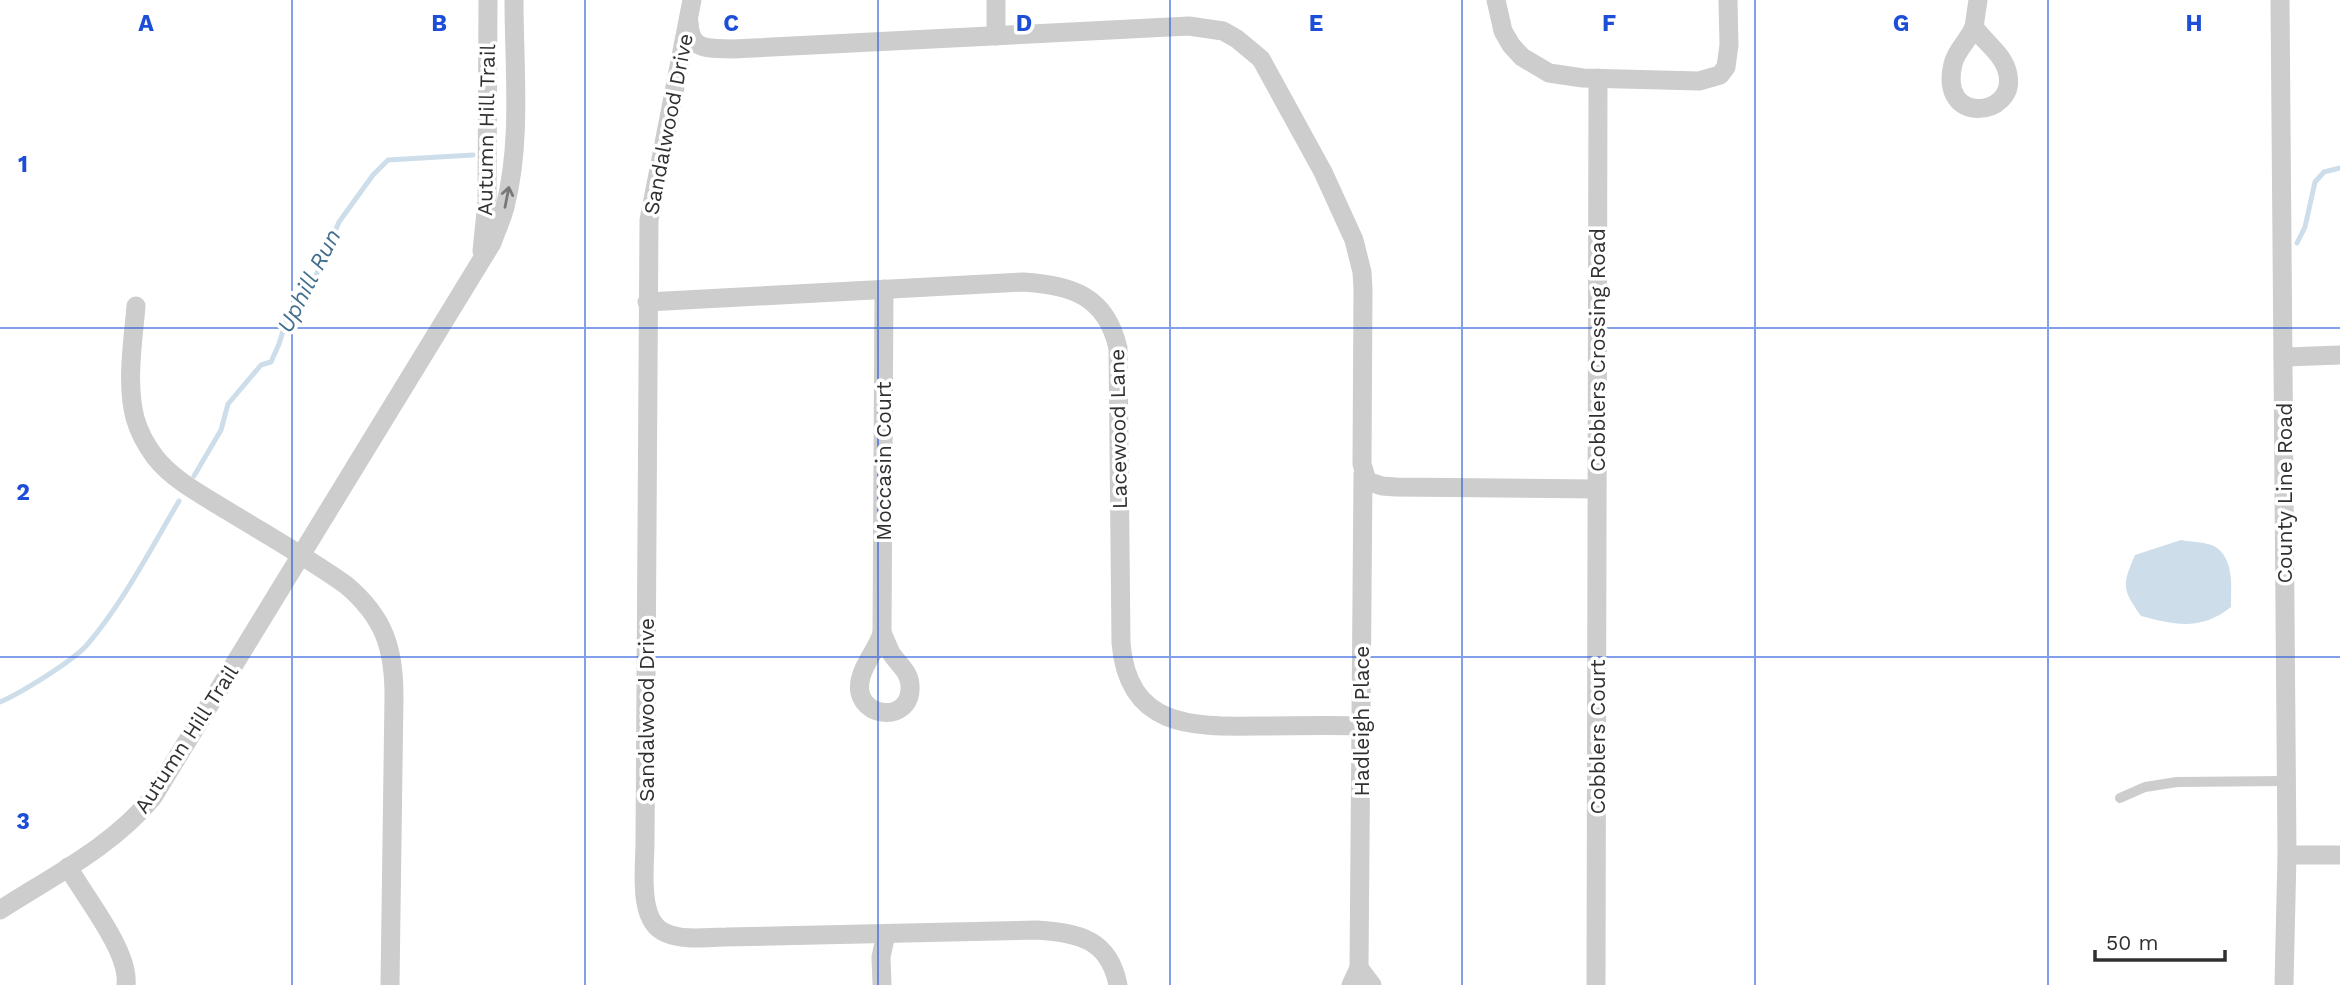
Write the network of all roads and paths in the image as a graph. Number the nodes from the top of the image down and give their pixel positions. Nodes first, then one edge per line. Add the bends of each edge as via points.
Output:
1 (488, 0) edge
2 (514, 0) edge
3 (692, 0) edge
4 (996, 0) edge
5 (1496, 0) edge
6 (1728, 0) edge
7 (1978, 0) edge
8 (2280, 0) edge
9 (1974, 27) dead end
10 (996, 36) junction
11 (1598, 78) junction
12 (481, 259) junction
13 (884, 289) junction
14 (647, 302) junction
15 (136, 306) dead end
16 (2340, 355) edge
17 (2283, 357) junction
18 (1363, 473) junction
19 (1596, 489) junction
20 (301, 556) junction
21 (883, 633) dead end
22 (1360, 726) junction
23 (2286, 781) junction
24 (2120, 798) dead end
25 (2287, 855) junction
26 (2340, 855) edge
27 (68, 867) junction
28 (0, 910) edge
29 (886, 934) junction
30 (1355, 977) edge
31 (126, 985) edge
32 (390, 985) edge
33 (882, 985) edge
34 (1118, 985) edge
35 (1371, 985) edge
36 (1596, 985) edge
37 (2284, 985) edge

1 - 12 street, Autumn Hill Trail via 487,202
12 -> 2 street, Autumn Hill Trail via 505,211 512,170
3 - 10 street via 690,33 693,41 707,48
3 - 14 street, Sandalwood Drive via 651,200
4 - 10 street
5 - 11 street via 1503,31 1522,57 1549,73
6 - 11 street via 1728,57 1720,75 1699,80
7 - 9 street
8 - 17 street, County Line Road
10 - 18 street via 1198,27 1223,32 1261,59 1323,172 1359,256
11 - 19 street, Cobblers Crossing Road
12 - 20 street, Autumn Hill Trail
13 - 14 street, Lacewood Lane
13 - 21 street, Moccasin Court
13 - 22 street, Lacewood Lane via 1043,284 1079,292 1093,302 1114,330 1118,348 1121,643 1133,689 1154,710 1184,723
14 - 29 street, Sandalwood Drive via 645,842 649,920 657,929 679,936
15 - 20 street via 132,399 143,439 169,472
16 - 17 street
17 - 23 street, County Line Road
18 - 19 street, Cobblers Crossing Road via 1367,481 1382,486
18 - 22 street, Hadleigh Place
19 - 36 street, Cobblers Court
20 - 27 street, Autumn Hill Trail via 153,797 118,833
20 - 32 street via 361,598 374,613 391,651
22 - 30 street, Hadleigh Place
23 - 24 lane via 2177,782 2145,787
23 - 25 street, County Line Road
25 - 26 street
25 - 37 street, County Line Road
27 - 28 street, Autumn Hill Trail
27 - 31 street via 116,943
29 - 33 street
29 - 34 street, Sandalwood Drive via 1070,932 1107,954
30 - 35 street, Hadleigh Place

